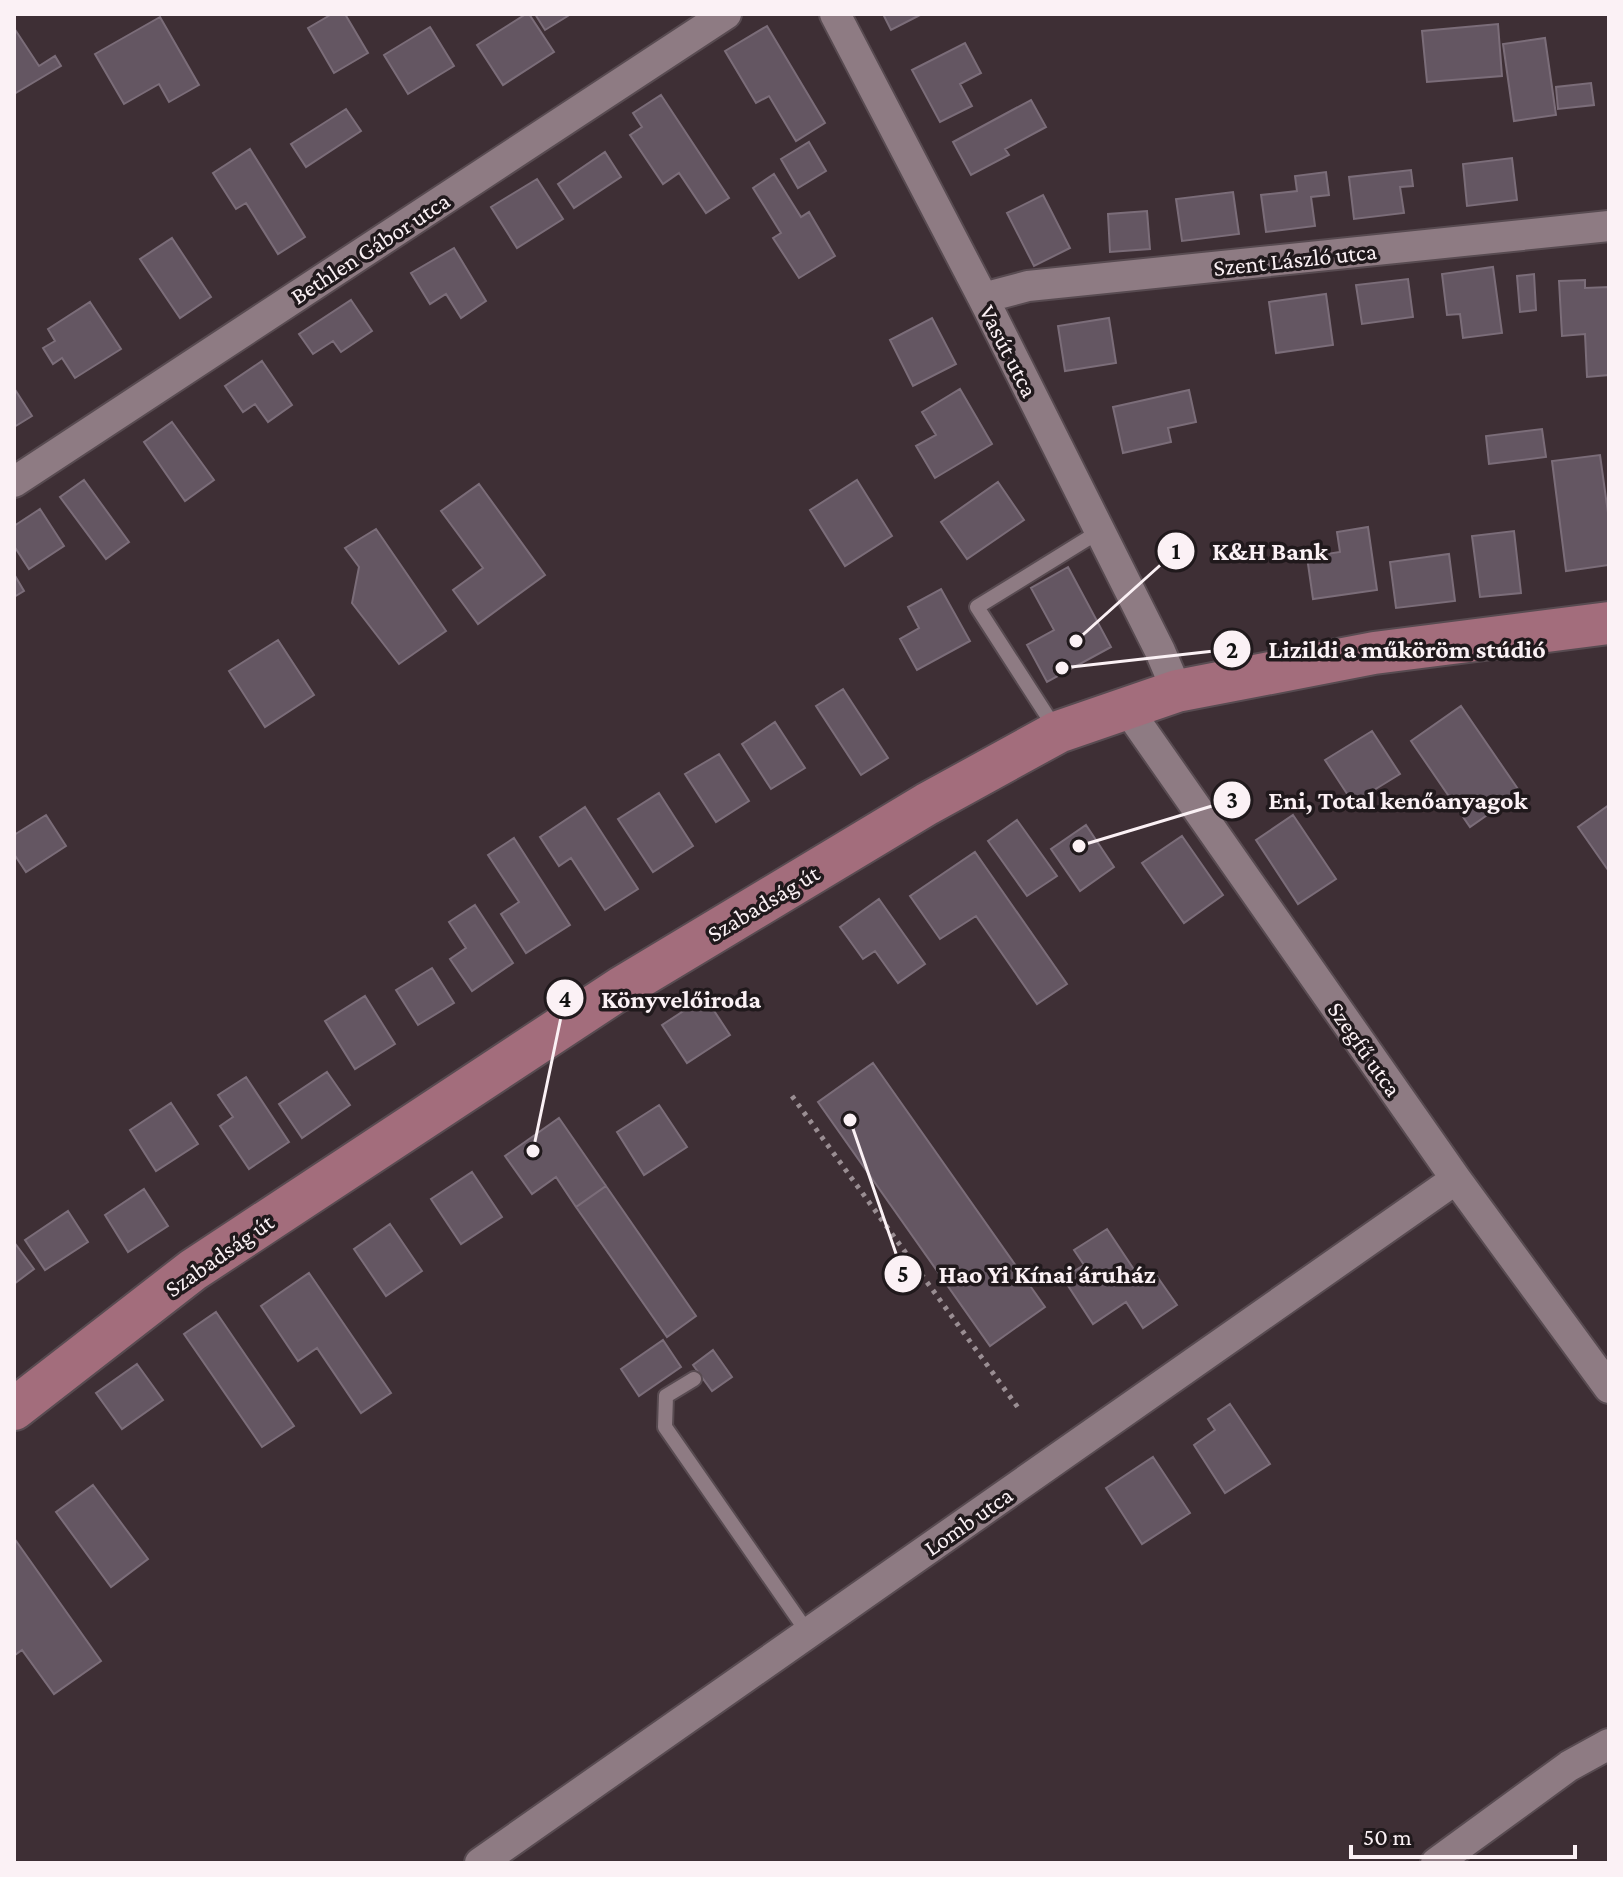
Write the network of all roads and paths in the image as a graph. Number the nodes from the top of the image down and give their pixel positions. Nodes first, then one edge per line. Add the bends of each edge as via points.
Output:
1 (726, 14) edge
2 (835, 14) edge
3 (1609, 226) edge
4 (983, 298) junction
5 (14, 482) edge
6 (1100, 531) junction
7 (1609, 623) edge
8 (1177, 691) junction
9 (1126, 707) junction
10 (1058, 732) junction
11 (792, 1096) dead end
12 (1456, 1179) junction
13 (694, 1379) dead end
14 (1609, 1388) edge
15 (14, 1409) edge
16 (1019, 1409) dead end
17 (808, 1633) junction
18 (1609, 1744) edge
19 (480, 1863) edge
20 (1436, 1863) edge

1 - 5 street, Bethlen Gábor utca
2 - 4 street, Vasút utca
3 - 4 street, Szent László utca via 1028,286
4 - 6 street, Vasút utca
6 - 8 street, Vasút utca
6 - 10 lane via 977,607
7 - 8 main road, Szabadság út via 1374,653
8 - 9 main road, Szabadság út
9 - 10 main road, Szabadság út
9 - 12 street, Szegfű utca
10 - 15 main road, Szabadság út via 927,804 621,988 193,1270
11 - 16 path
12 - 14 street, Szegfű utca
12 - 17 street, Lomb utca
13 - 17 lane via 666,1396 665,1427
17 - 19 street, Lomb utca
18 - 20 street via 1569,1766

